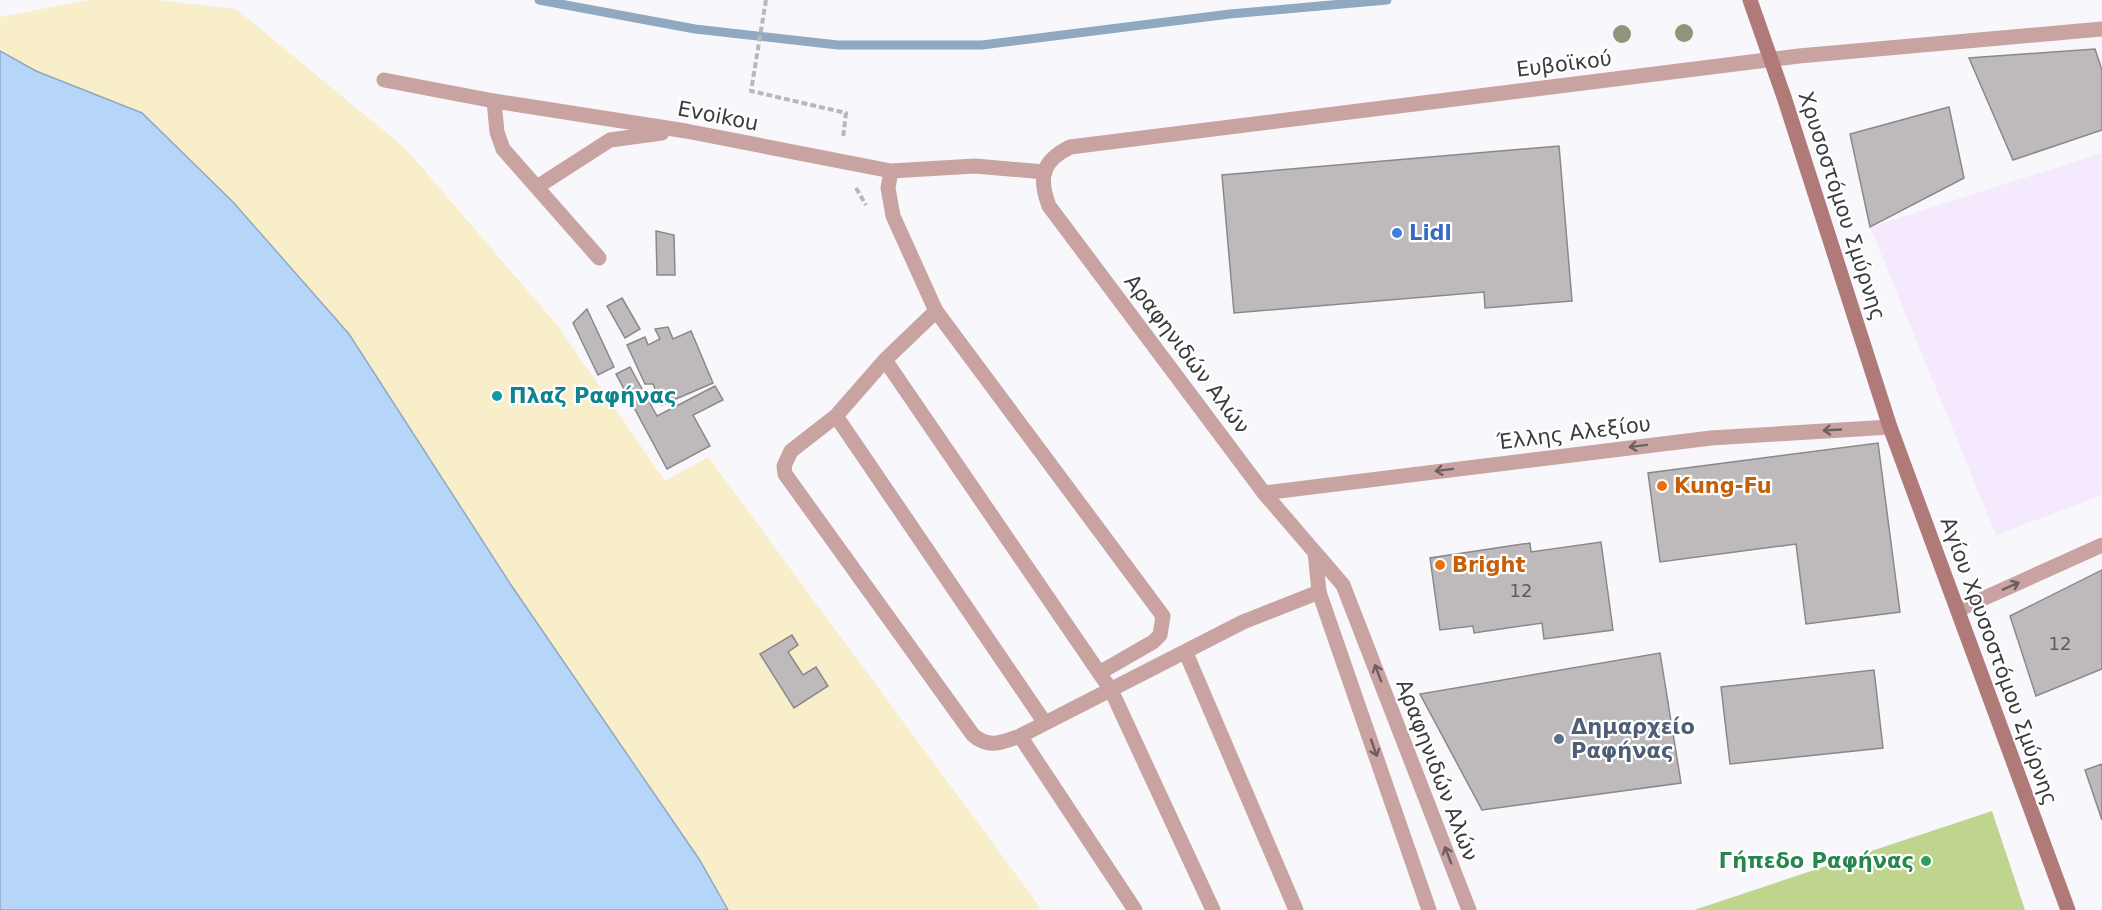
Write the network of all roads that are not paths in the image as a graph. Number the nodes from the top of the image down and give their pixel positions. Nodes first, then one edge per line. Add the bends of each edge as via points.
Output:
1 (1750, 0) edge
2 (2102, 29) edge
3 (1771, 60) junction
4 (384, 80) dead end
5 (494, 101) junction
6 (686, 131) junction
7 (891, 171) junction
8 (1045, 172) junction
9 (537, 187) junction
10 (599, 258) dead end
11 (936, 311) junction
12 (885, 360) junction
13 (836, 416) junction
14 (1890, 427) junction
15 (1264, 493) junction
16 (2102, 545) edge
17 (1315, 552) junction
18 (1319, 591) junction
19 (1958, 610) junction
20 (1186, 652) junction
21 (1099, 674) junction
22 (1111, 690) junction
23 (1045, 723) junction
24 (1020, 736) junction
25 (1135, 910) edge
26 (1213, 910) edge
27 (1296, 910) edge
28 (1429, 910) edge
29 (1469, 910) edge
30 (2068, 910) edge

1 - 3 main road, Χρυσοστόμου Σμύρνης
2 - 3 street, Ευβοϊκού
3 - 8 street, Ευβοϊκού via 1070,147 1049,161
3 - 14 main road, Χρυσοστόμου Σμύρνης
4 - 5 street, Evoikou
5 - 6 street, Evoikou
5 - 9 street via 499,141
6 - 7 street, Evoikou
6 - 9 street via 616,138
7 - 8 street, Evoikou via 975,166
7 - 11 street via 888,188 893,216
8 - 15 street, Αραφηνιδών Αλών via 1042,182 1049,206
9 - 10 street
11 - 12 street
11 - 21 street via 1163,616 1163,626 1153,642
12 - 13 street
12 - 21 street
13 - 23 street
13 - 24 street via 791,451 784,466 788,482 974,735 985,744
14 -> 15 street, Έλλης Αλεξίου via 1711,438
14 - 19 main road, Αγίου Χρυσοστόμου Σμύρνης
15 - 17 street, Αραφηνιδών Αλών
19 -> 16 street
17 - 18 street
29 -> 17 street, Αραφηνιδών Αλών via 1343,585
18 - 20 street via 1243,622
18 -> 28 street
19 - 30 main road, Αγίου Χρυσοστόμου Σμύρνης
20 - 22 street
20 - 27 street
21 - 22 street
22 - 23 street
22 - 26 street
23 - 24 street
24 - 25 street

